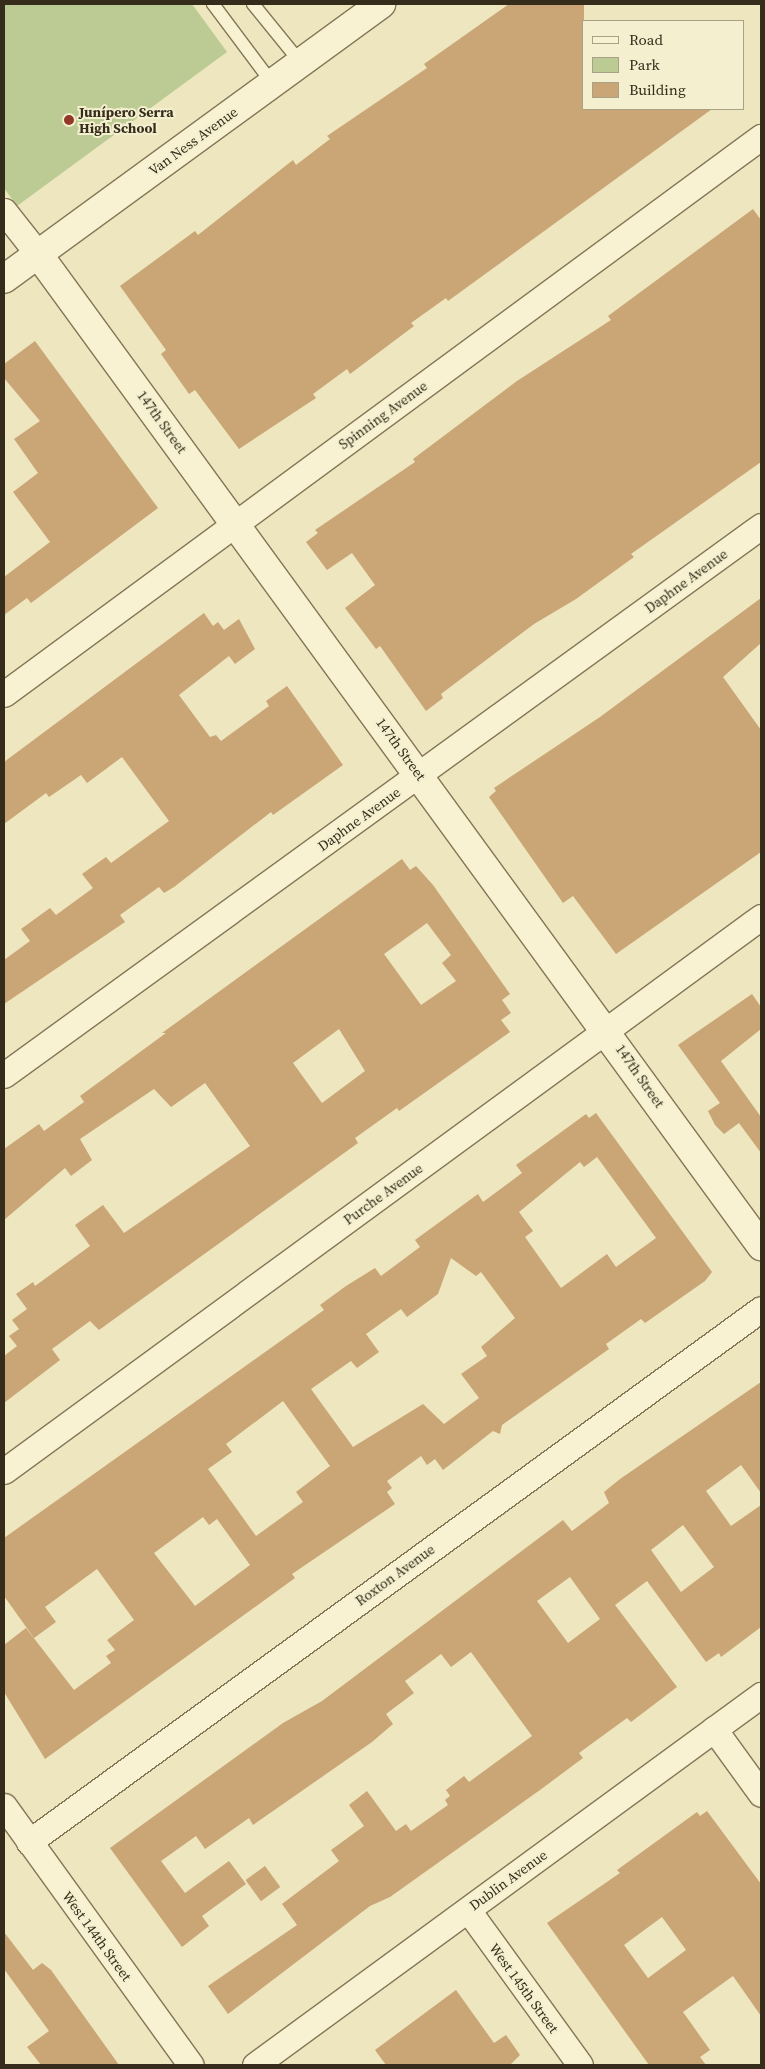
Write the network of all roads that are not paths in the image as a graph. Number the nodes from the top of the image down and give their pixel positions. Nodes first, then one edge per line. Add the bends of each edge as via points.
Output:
1 (214, 4) edge
2 (253, 4) edge
3 (381, 4) edge
4 (301, 63) junction
5 (272, 83) junction
6 (761, 136) edge
7 (4, 211) edge
8 (38, 254) junction
9 (4, 279) edge
10 (236, 523) junction
11 (761, 526) edge
12 (4, 694) edge
13 (419, 775) junction
14 (761, 917) edge
15 (607, 1030) junction
16 (4, 1075) edge
17 (761, 1246) edge
18 (761, 1309) edge
19 (4, 1471) edge
20 (761, 1695) edge
21 (714, 1729) junction
22 (761, 1794) edge
23 (4, 1806) edge
24 (29, 1842) junction
25 (468, 1910) junction
26 (192, 2065) edge
27 (255, 2065) edge
28 (580, 2065) edge

1 - 5 lane
2 - 4 lane
3 - 4 street, Van Ness Avenue
4 - 5 street, Van Ness Avenue
5 - 8 street, Van Ness Avenue
6 - 10 street, Spinning Avenue
7 - 8 street
8 - 9 street, Van Ness Avenue
8 - 10 street, 147th Street
10 - 12 street, Spinning Avenue
10 - 13 street, 147th Street
11 - 13 street, Daphne Avenue
13 - 15 street, 147th Street
13 - 16 street, Daphne Avenue
14 - 15 street, Purche Avenue
15 - 17 street, 147th Street
15 - 19 street, Purche Avenue
18 - 24 street, Roxton Avenue
20 - 21 street, Dublin Avenue
21 - 22 street
21 - 25 street, Dublin Avenue
23 - 24 street, West 144th Street
24 - 26 street, West 144th Street
25 - 27 street, Dublin Avenue
25 - 28 street, West 145th Street

